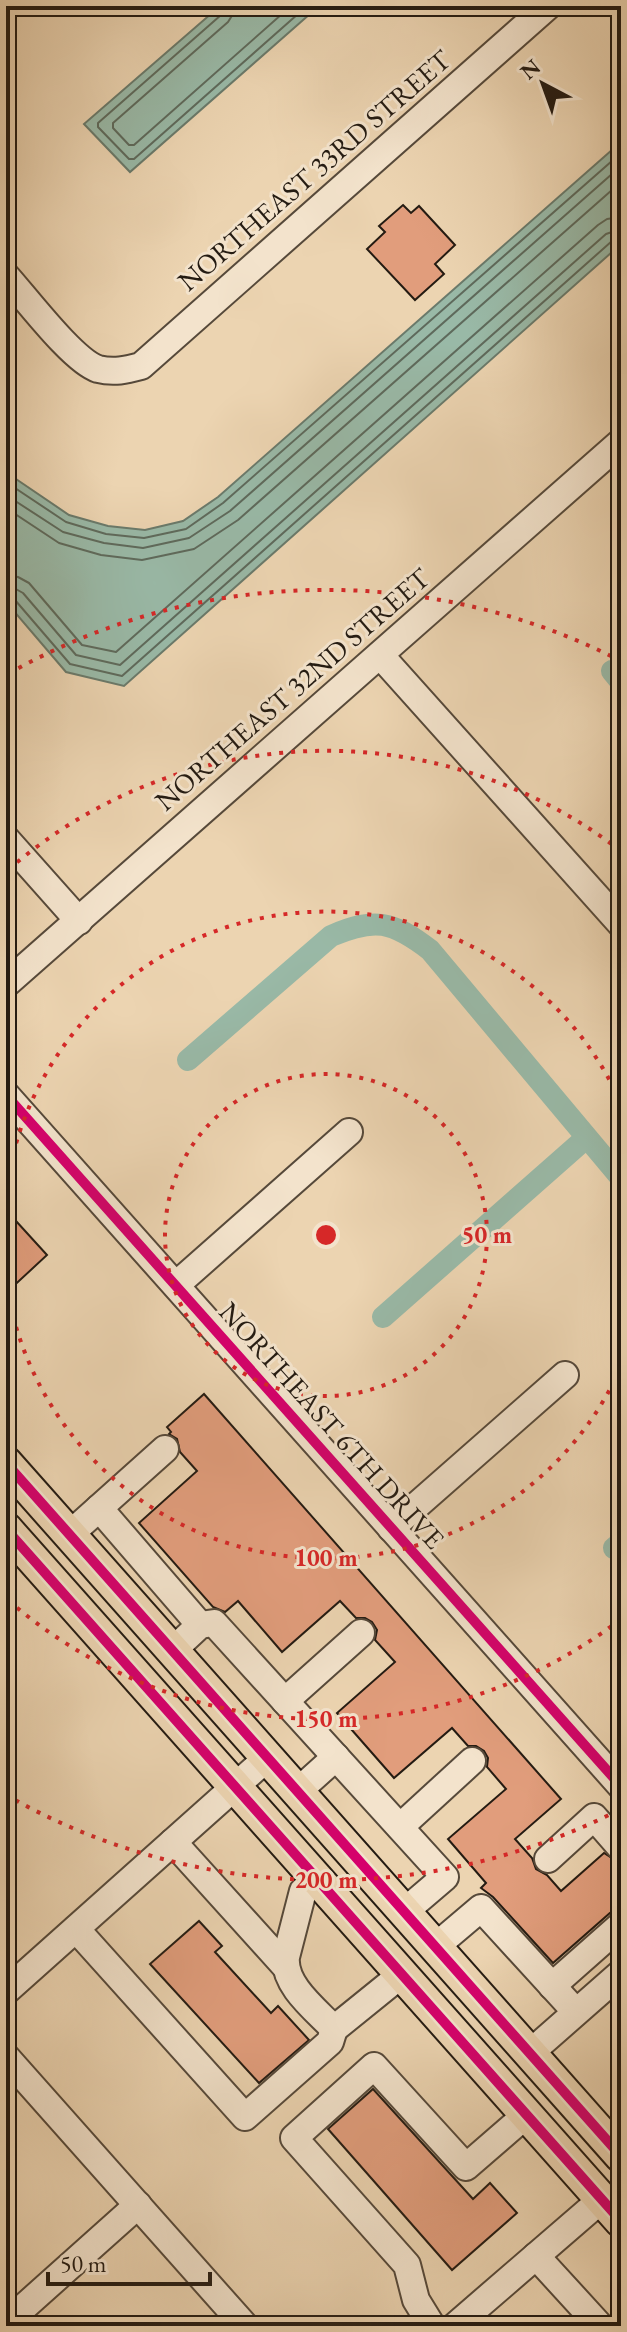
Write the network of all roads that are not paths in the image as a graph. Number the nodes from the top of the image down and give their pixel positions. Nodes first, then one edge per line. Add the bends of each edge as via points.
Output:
1 (548, 6) edge
2 (6, 276) edge
3 (621, 442) edge
4 (380, 655) junction
5 (6, 839) edge
6 (79, 921) junction
7 (621, 924) edge
8 (6, 984) edge
9 (6, 1095) edge
10 (349, 1132) dead end
11 (176, 1285) junction
12 (565, 1375) dead end
13 (165, 1449) dead end
14 (6, 1463) edge
15 (99, 1508) junction
16 (391, 1528) junction
17 (6, 1529) edge
18 (69, 1535) junction
19 (160, 1581) junction
20 (132, 1605) junction
21 (200, 1625) junction
22 (361, 1633) dead end
23 (172, 1651) junction
24 (285, 1701) junction
25 (336, 1757) junction
26 (267, 1758) junction
27 (472, 1761) dead end
28 (616, 1769) edge
29 (235, 1786) junction
30 (297, 1792) junction
31 (400, 1827) junction
32 (173, 1842) junction
33 (621, 1848) edge
34 (548, 1859) dead end
35 (318, 1879) junction
36 (404, 1912) junction
37 (621, 1925) edge
38 (76, 1929) junction
39 (435, 1947) junction
40 (285, 1966) junction
41 (621, 1973) edge
42 (402, 1974) junction
43 (552, 1986) junction
44 (6, 1991) edge
45 (576, 2012) junction
46 (334, 2029) junction
47 (530, 2053) junction
48 (6, 2057) edge
49 (526, 2115) junction
50 (621, 2156) edge
51 (138, 2205) junction
52 (611, 2210) edge
53 (536, 2256) junction
54 (6, 2323) edge
55 (245, 2326) edge
56 (432, 2326) edge
57 (455, 2326) edge
58 (600, 2326) edge

1 - 2 street, NORTHEAST 33RD STREET via 141,366 118,372 95,368 75,354
3 - 4 street, NORTHEAST 32ND STREET
4 - 6 street, NORTHEAST 32ND STREET
4 - 7 street
5 - 6 street
6 - 8 street, NORTHEAST 32ND STREET
9 - 11 street, NORTHEAST 6TH DRIVE
10 - 11 street
11 - 16 street, NORTHEAST 6TH DRIVE
12 - 16 street
13 - 15 street
14 - 18 main road
15 - 18 street
15 - 19 street
16 - 28 street, NORTHEAST 6TH DRIVE
17 - 29 main road
18 - 20 main road
19 - 20 street
19 - 21 street
20 - 23 main road
21 - 23 street
21 - 24 street via 214,1623
22 - 24 street
23 - 26 main road
24 - 25 street
25 - 30 street
25 - 31 street
26 - 29 street
26 - 30 main road
27 - 31 street
29 - 32 street
29 - 35 main road
30 - 36 main road
31 - 36 street via 445,1877
32 - 38 street
32 - 40 street
33 - 34 street via 594,1817
35 - 40 street via 303,1891
35 - 42 main road
36 - 39 main road
37 - 43 street
38 - 44 street
38 - 46 street via 245,2117 330,2042
39 - 43 street via 481,1908
39 - 47 main road
40 - 46 street via 295,1986
41 - 45 street
42 - 46 street
42 - 49 main road
43 - 45 street
45 - 47 street
47 - 50 main road
48 - 51 street
49 - 52 main road
49 - 56 street via 466,2167 374,2066 294,2138 407,2265 416,2300
51 - 54 street
51 - 55 street
52 - 53 street
53 - 57 street
53 - 58 street

